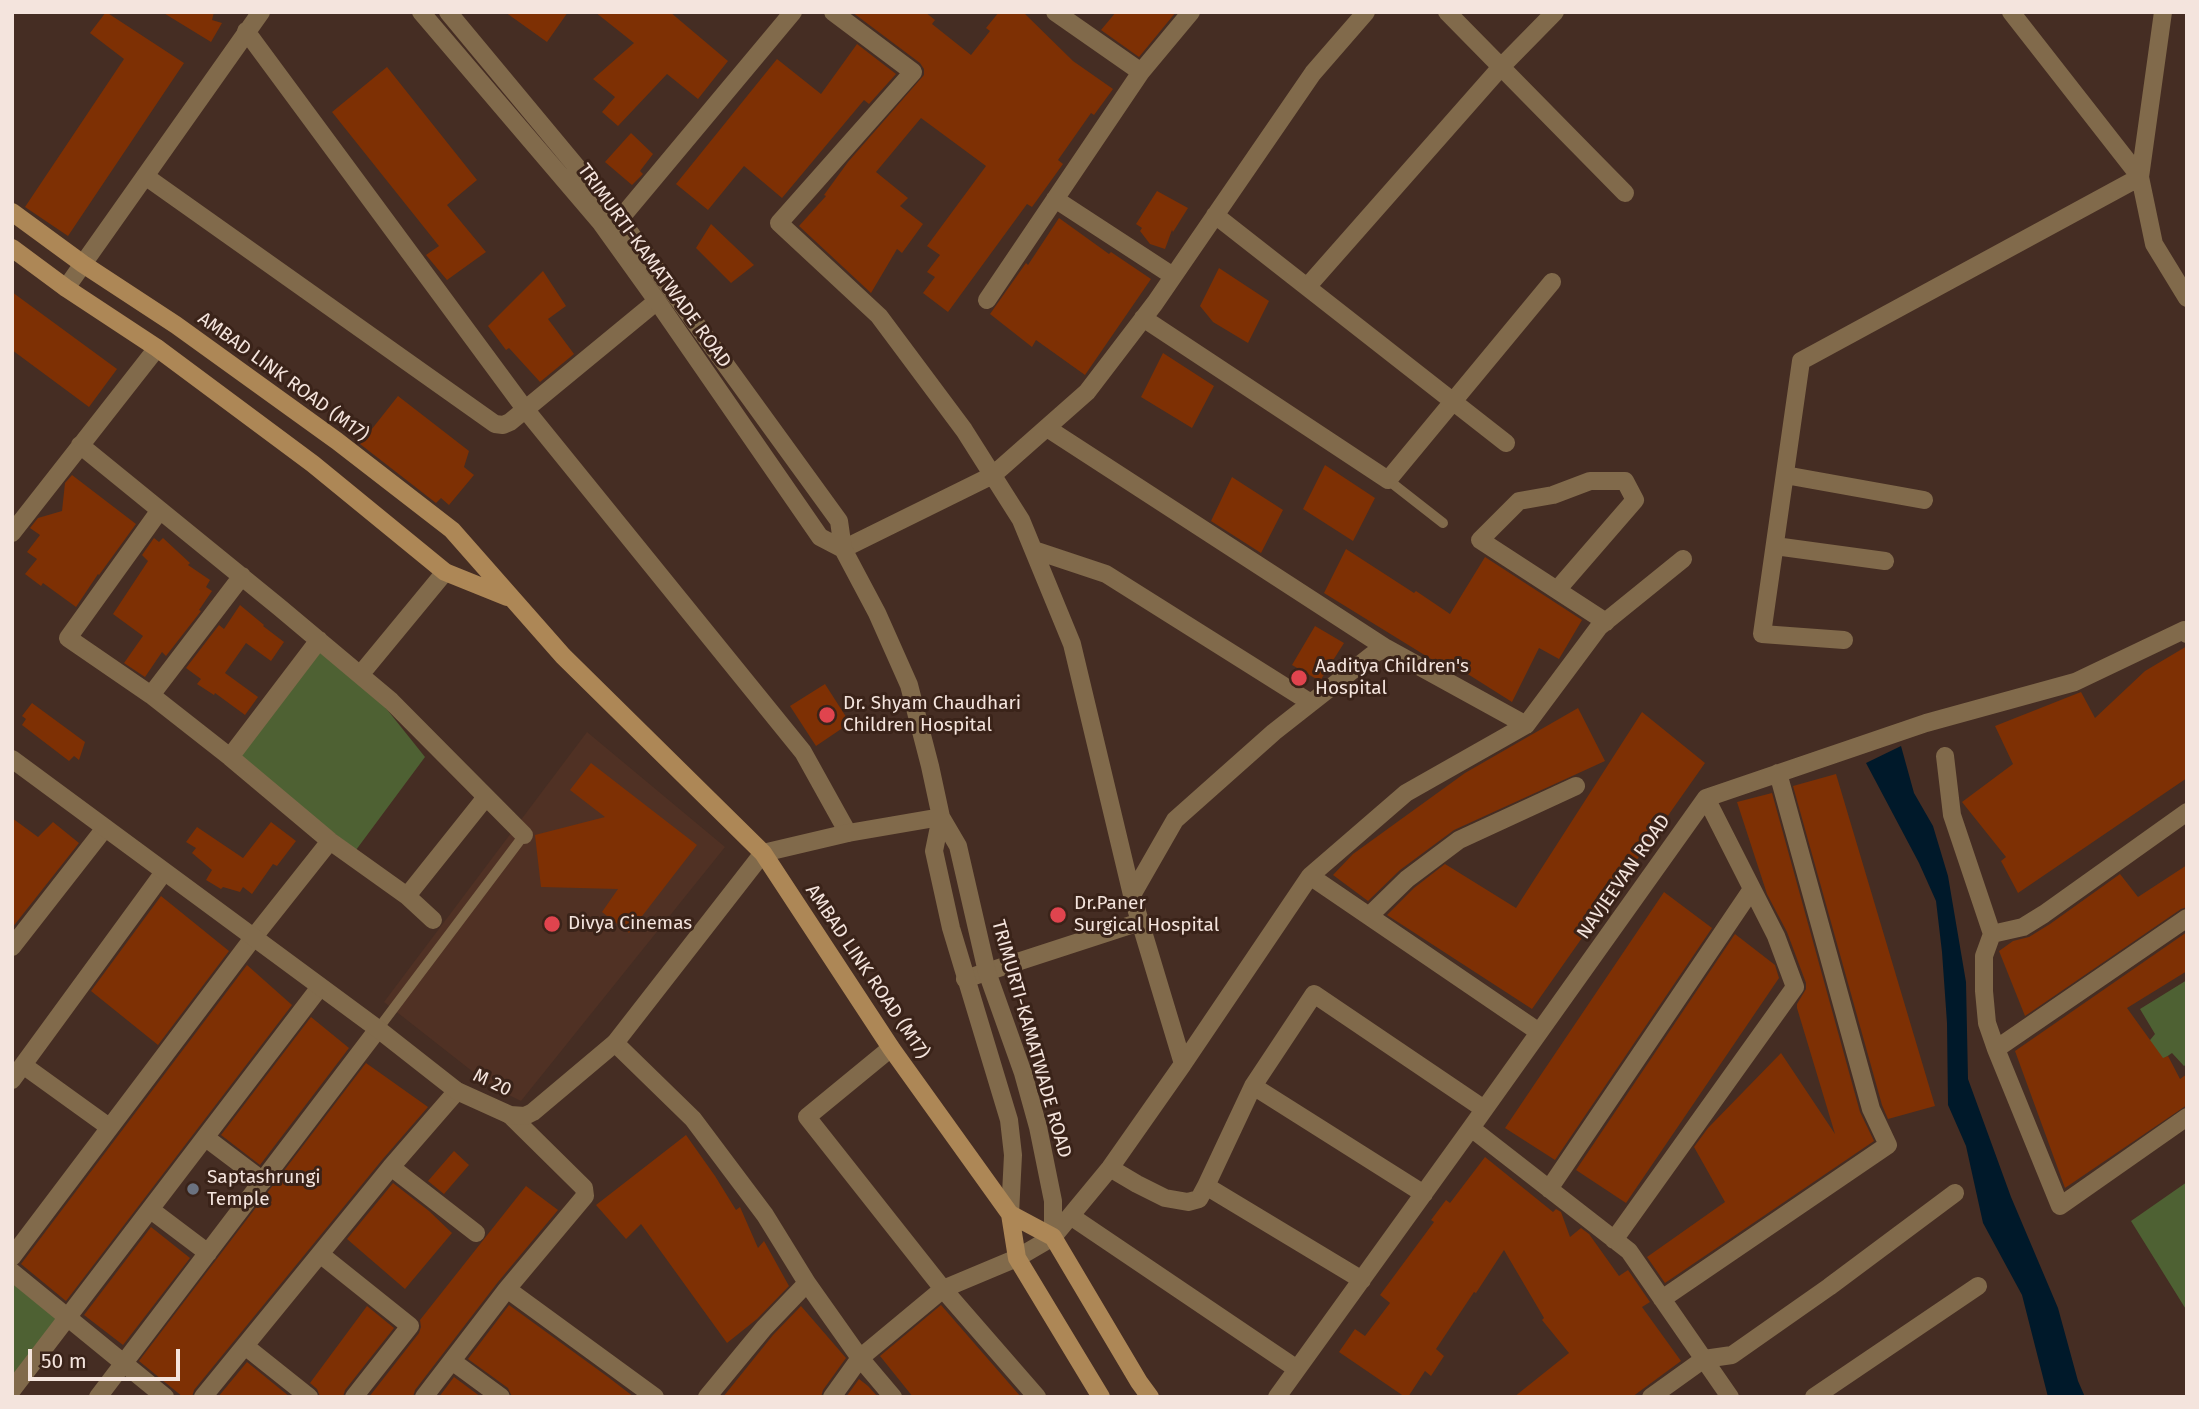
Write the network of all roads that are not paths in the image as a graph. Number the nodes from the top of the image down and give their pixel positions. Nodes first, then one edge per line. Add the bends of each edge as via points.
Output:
1 (261, 12) edge
2 (421, 12) edge
3 (447, 12) edge
4 (793, 12) edge
5 (833, 12) edge
6 (1055, 12) edge
7 (1191, 12) edge
8 (1366, 12) edge
9 (1447, 12) edge
10 (1555, 12) edge
11 (2011, 12) edge
12 (2163, 12) edge
13 (246, 31) junction
14 (1501, 67) junction
15 (1141, 72) junction
16 (145, 176) junction
17 (2140, 177) junction
18 (1625, 193) dead end
19 (1055, 199) junction
20 (12, 212) edge
21 (1215, 215) junction
22 (613, 224) junction
23 (12, 248) edge
24 (83, 264) junction
25 (1173, 276) junction
26 (1552, 282) dead end
27 (1307, 287) junction
28 (66, 288) junction
29 (2187, 298) edge
30 (987, 300) dead end
31 (657, 301) junction
32 (1143, 318) junction
33 (157, 348) junction
34 (1453, 402) junction
35 (525, 410) junction
36 (1047, 428) junction
37 (1506, 443) dead end
38 (80, 446) junction
39 (993, 475) junction
40 (1785, 475) junction
41 (1388, 480) junction
42 (1924, 499) dead end
43 (160, 510) junction
44 (1443, 523) dead end
45 (12, 533) edge
46 (1774, 546) junction
47 (843, 550) junction
48 (1034, 550) junction
49 (1683, 559) dead end
50 (1885, 561) dead end
51 (444, 572) junction
52 (242, 576) junction
53 (1557, 590) junction
54 (510, 598) junction
55 (1606, 622) junction
56 (2186, 631) edge
57 (319, 640) junction
58 (1844, 640) dead end
59 (1386, 648) junction
60 (360, 675) junction
61 (151, 695) junction
62 (1311, 703) junction
63 (1526, 725) junction
64 (1945, 756) dead end
65 (230, 757) junction
66 (12, 760) edge
67 (1778, 773) junction
68 (1576, 786) dead end
69 (486, 797) junction
70 (1706, 798) junction
71 (2187, 812) edge
72 (941, 817) junction
73 (105, 828) junction
74 (848, 833) junction
75 (524, 835) joint
76 (330, 841) junction
77 (763, 853) junction
78 (164, 872) junction
79 (1310, 876) junction
80 (1752, 889) junction
81 (1132, 895) junction
82 (407, 896) junction
83 (1369, 916) junction
84 (2187, 919) edge
85 (433, 920) dead end
86 (1140, 922) junction
87 (1992, 934) junction
88 (253, 938) junction
89 (12, 947) edge
90 (987, 972) junction
91 (965, 979) junction
92 (320, 987) junction
93 (378, 1030) junction
94 (1539, 1032) junction
95 (615, 1043) junction
96 (891, 1048) junction
97 (1996, 1049) junction
98 (1183, 1065) junction
99 (18, 1073) edge
100 (1253, 1086) junction
101 (457, 1091) junction
102 (1484, 1109) junction
103 (510, 1115) junction
104 (2187, 1117) edge
105 (109, 1127) junction
106 (1472, 1128) junction
107 (206, 1138) junction
108 (391, 1167) junction
109 (1110, 1168) junction
110 (263, 1181) junction
111 (1206, 1186) junction
112 (1549, 1189) junction
113 (1955, 1193) dead end
114 (1424, 1194) junction
115 (151, 1210) junction
116 (1010, 1214) junction
117 (1072, 1217) junction
118 (476, 1233) dead end
119 (1054, 1237) junction
120 (1614, 1240) junction
121 (208, 1253) junction
122 (320, 1254) junction
123 (12, 1256) edge
124 (1017, 1258) junction
125 (12, 1272) edge
126 (1362, 1280) junction
127 (807, 1283) junction
128 (1978, 1286) dead end
129 (507, 1289) junction
130 (943, 1289) junction
131 (1662, 1299) junction
132 (69, 1318) junction
133 (245, 1346) junction
134 (860, 1358) junction
135 (1704, 1359) junction
136 (452, 1361) junction
137 (124, 1363) junction
138 (1297, 1369) junction
139 (12, 1390) edge
140 (98, 1397) edge
141 (165, 1397) edge
142 (203, 1397) edge
143 (309, 1397) edge
144 (354, 1397) edge
145 (424, 1397) edge
146 (500, 1397) edge
147 (655, 1397) edge
148 (707, 1397) edge
149 (832, 1397) edge
150 (893, 1397) edge
151 (1037, 1397) edge
152 (1101, 1397) edge
153 (1150, 1397) edge
154 (1277, 1397) edge
155 (1651, 1397) edge
156 (1730, 1397) edge
157 (1814, 1397) edge

1 - 13 street
2 - 22 street, TRIMURTI-KAMATWADE ROAD via 538,148
3 - 22 street, TRIMURTI-KAMATWADE ROAD
4 - 22 street
5 - 39 street via 913,72 779,223 879,316
6 - 15 street
7 - 15 street
8 - 21 street via 1313,73
9 - 14 street
10 - 14 street
11 - 17 street
12 - 17 street
13 - 16 street
13 - 35 street
14 - 18 street
14 - 27 street
15 - 19 street
16 - 24 street
16 - 35 street via 489,420 503,425
17 - 29 street via 2154,244
17 - 40 street via 1801,361
19 - 25 street
19 - 30 street
20 - 24 main road, AMBAD LINK ROAD (M17)
21 - 25 street
21 - 27 street
22 - 31 street, TRIMURTI-KAMATWADE ROAD
22 - 47 street, TRIMURTI-KAMATWADE ROAD via 839,521
23 - 28 main road, AMBAD LINK ROAD (M17)
24 - 28 street
24 - 54 main road, AMBAD LINK ROAD (M17) via 176,325 452,530
25 - 32 street
26 - 34 street
27 - 34 street
28 - 33 main road, AMBAD LINK ROAD (M17)
31 - 35 street
31 - 47 street, TRIMURTI-KAMATWADE ROAD via 820,537
32 - 36 street via 1087,393
32 - 41 street
33 - 38 street
33 - 51 main road, AMBAD LINK ROAD (M17) via 313,464
34 - 37 street
34 - 41 street
35 - 74 street via 803,752
36 - 39 street
36 - 59 street
38 - 43 street
38 - 45 street
39 - 47 street
39 - 48 street
40 - 42 street
40 - 46 street
41 - 44 lane
43 - 52 street
43 - 61 street via 68,638
46 - 50 street
46 - 58 street via 1762,634
47 - 72 street, TRIMURTI-KAMATWADE ROAD via 909,685
48 - 62 street via 1106,574
48 - 81 street via 1072,644
49 - 55 street
51 - 54 main road, AMBAD LINK ROAD (M17)
51 - 60 street
52 - 57 street
52 - 61 street
53 - 53 street via 1480,540 1519,501 1590,481 1625,481 1635,500
53 - 55 street
54 - 77 main road, AMBAD LINK ROAD (M17)
55 - 63 street
56 - 67 street via 2075,682 1926,723
57 - 60 street
57 - 65 street
59 - 62 street
59 - 63 street
60 - 69 street
61 - 65 street
62 - 81 street via 1175,820
63 - 79 street via 1406,793
64 - 87 street via 1952,815
65 - 76 street
66 - 73 street, M 20
67 - 70 street
67 - 131 street via 1871,1109 1888,1145
68 - 83 street via 1459,839
69 - 75 street
69 - 82 street
70 - 80 street
70 - 94 street, NAVJEEVAN ROAD
71 - 87 street via 2044,914 2023,927
72 - 74 street
72 - 90 street, TRIMURTI-KAMATWADE ROAD via 958,846
72 - 91 street, TRIMURTI-KAMATWADE ROAD via 934,851
73 - 78 street, M 20
73 - 89 street
74 - 77 street
75 - 93 lane
76 - 82 street
76 - 88 street
77 - 95 street, M 20
77 - 96 main road, AMBAD LINK ROAD (M17)
78 - 88 street, M 20
78 - 99 street
79 - 83 street
79 - 98 street
80 - 112 street
80 - 120 street via 1795,987
81 - 86 street
82 - 85 street
83 - 94 street
84 - 97 street
86 - 90 street
86 - 98 street
87 - 97 street via 1984,956 1984,991 1987,1023
88 - 92 street, M 20
88 - 105 street
90 - 91 street
90 - 119 street, TRIMURTI-KAMATWADE ROAD via 1035,1117 1053,1202
91 - 116 street, TRIMURTI-KAMATWADE ROAD via 1009,1120 1013,1155
92 - 93 street, M 20
92 - 107 street
93 - 101 street, M 20
93 - 110 street
94 - 102 street, NAVJEEVAN ROAD
95 - 103 street, M 20 via 533,1112
95 - 127 street via 693,1119 765,1215
96 - 116 main road, AMBAD LINK ROAD (M17)
96 - 130 street via 807,1117
97 - 104 street via 2060,1206
98 - 109 street
99 - 105 street
100 - 102 street via 1314,994
100 - 111 street
100 - 114 street
101 - 103 street, M 20
101 - 108 street
102 - 106 street, NAVJEEVAN ROAD
103 - 129 street via 584,1188 584,1196
105 - 123 street
106 - 112 street
106 - 114 street, NAVJEEVAN ROAD
107 - 110 street
107 - 115 street
108 - 118 street
108 - 122 street
109 - 111 street via 1166,1198 1199,1199
109 - 117 street
110 - 121 street
111 - 126 street
112 - 120 street
113 - 135 street via 1732,1356
114 - 126 street, NAVJEEVAN ROAD
115 - 121 street
115 - 132 street
116 - 119 main road, AMBAD LINK ROAD (M17)
116 - 124 main road
117 - 119 street
117 - 138 street
119 - 124 street
119 - 153 main road
120 - 131 street via 1629,1251
121 - 137 street
122 - 133 street
122 - 144 street via 410,1326
124 - 130 street
124 - 152 main road
125 - 132 street
126 - 138 street, NAVJEEVAN ROAD
127 - 134 street
127 - 148 street
128 - 157 street
129 - 136 street
129 - 147 street
130 - 134 street
130 - 151 street
131 - 135 street
132 - 137 street
132 - 139 street
133 - 142 street
133 - 143 street
134 - 149 street
134 - 150 street
135 - 155 street
135 - 156 street
136 - 145 street
136 - 146 street
137 - 140 street
137 - 141 street
138 - 154 street, NAVJEEVAN ROAD

